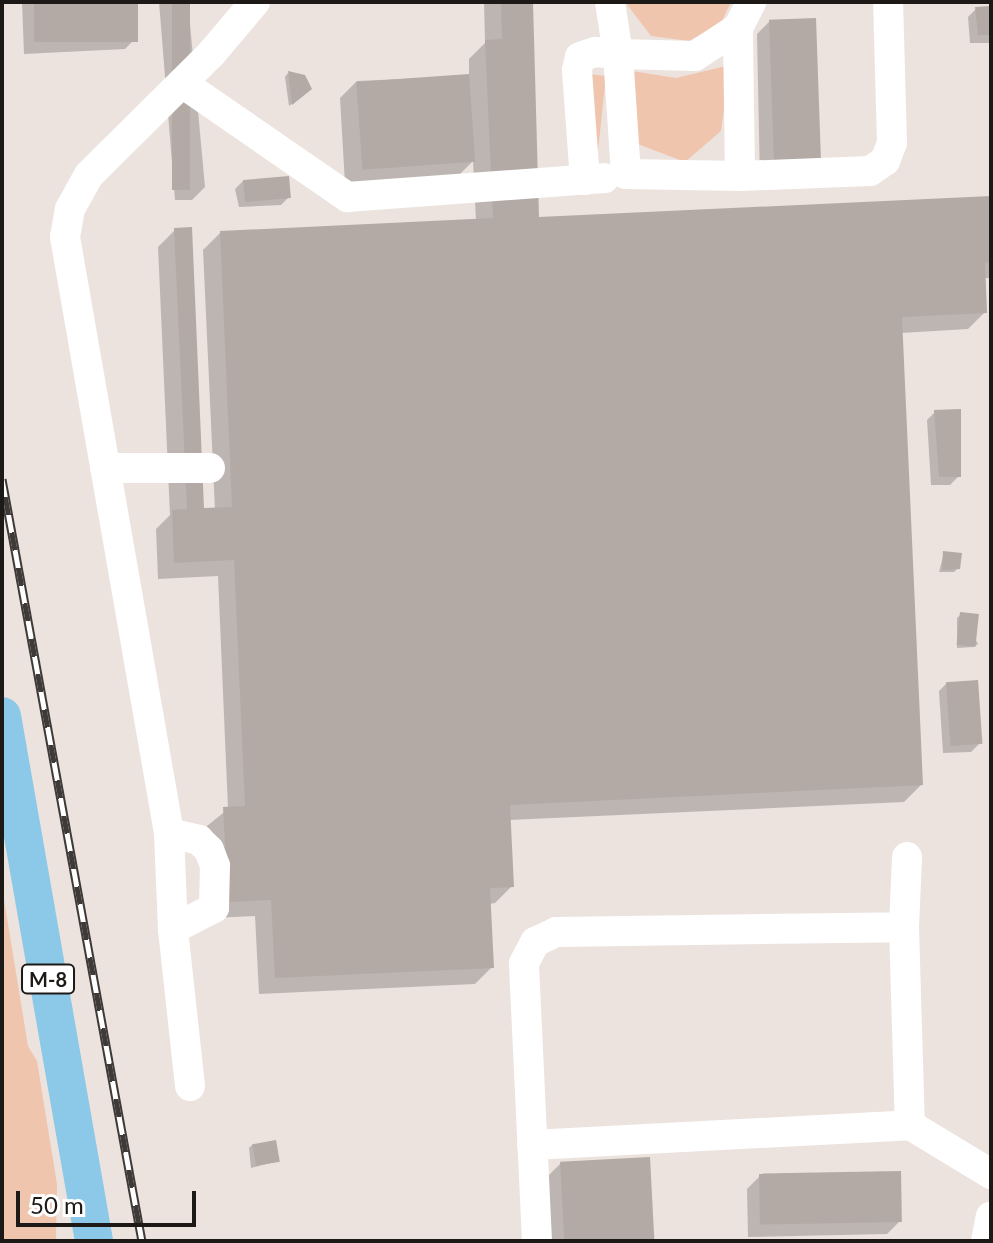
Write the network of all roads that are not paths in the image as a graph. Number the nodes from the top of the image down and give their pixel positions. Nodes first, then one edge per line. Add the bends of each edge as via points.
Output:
1 (255, 2) edge
2 (610, 2) edge
3 (888, 2) edge
4 (744, 15) edge
5 (618, 54) junction
6 (182, 83) junction
7 (626, 174) junction
8 (740, 176) junction
9 (585, 180) junction
10 (105, 468) junction
11 (210, 468) dead end
12 (2, 716) edge
13 (169, 833) junction
14 (907, 857) dead end
15 (904, 927) junction
16 (173, 929) junction
17 (190, 1086) dead end
18 (910, 1125) junction
19 (532, 1145) junction
20 (991, 1174) edge
21 (991, 1216) edge
22 (94, 1241) edge
23 (537, 1241) edge
24 (986, 1241) edge

1 - 6 lane
2 - 5 lane
3 - 8 lane via 892,143 885,161 870,171
4 - 5 lane via 695,56
4 - 8 lane
5 - 7 lane
5 - 9 lane via 580,57
6 - 9 lane via 347,197
6 - 10 lane via 89,175 70,209 65,237
7 - 8 lane
7 - 9 lane
10 - 11 lane
10 - 13 lane
12 - 22 main road, М-8
13 - 16 lane
13 - 16 lane via 199,840 215,866 214,908
14 - 15 lane
15 - 18 lane
15 - 19 lane via 556,932 535,942 524,963
16 - 17 lane
18 - 19 lane
18 - 20 lane
19 - 23 lane
21 - 24 lane

